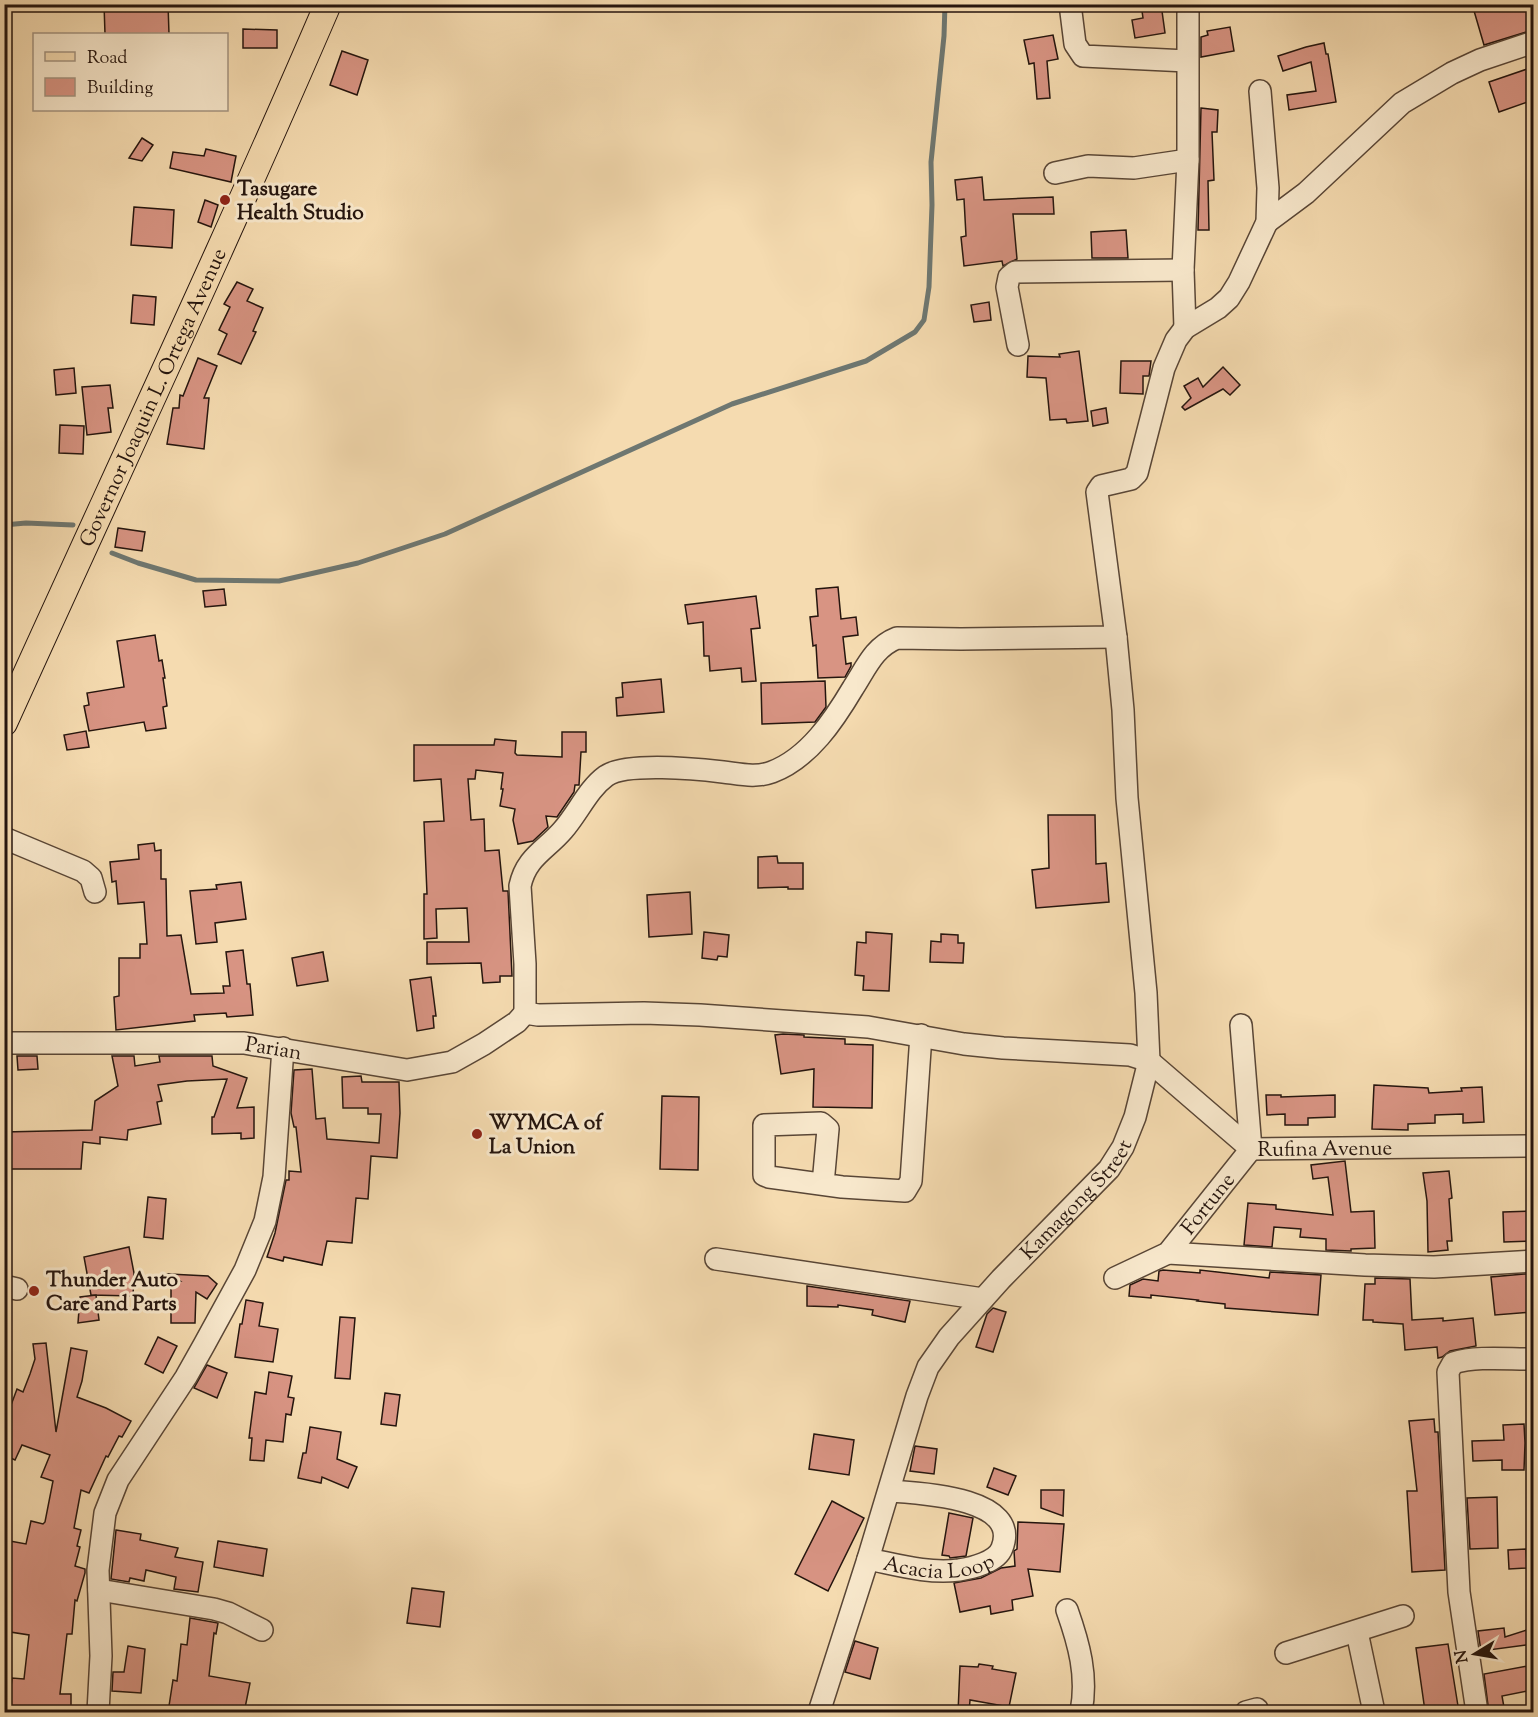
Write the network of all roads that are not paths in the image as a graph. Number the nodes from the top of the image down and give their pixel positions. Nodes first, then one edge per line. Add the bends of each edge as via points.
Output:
1 (328, 4) edge
2 (1070, 4) edge
3 (1188, 4) edge
4 (1533, 42) edge
5 (1187, 61) junction
6 (1260, 91) dead end
7 (1188, 160) junction
8 (1055, 173) dead end
9 (1267, 222) junction
10 (1182, 270) junction
11 (1185, 328) junction
12 (1017, 345) dead end
13 (1116, 637) junction
14 (4, 723) edge
15 (4, 838) edge
16 (95, 892) dead end
17 (525, 1013) junction
18 (1241, 1026) dead end
19 (921, 1035) junction
20 (4, 1042) edge
21 (283, 1048) junction
22 (1149, 1061) junction
23 (1533, 1146) edge
24 (1251, 1149) junction
25 (823, 1184) dead end
26 (1168, 1253) junction
27 (716, 1259) dead end
28 (1533, 1261) edge
29 (1114, 1278) dead end
30 (983, 1299) junction
31 (1533, 1361) edge
32 (889, 1491) junction
33 (868, 1559) junction
34 (99, 1590) junction
35 (1068, 1610) dead end
36 (1403, 1616) dead end
37 (262, 1630) dead end
38 (1358, 1632) junction
39 (1286, 1653) dead end
40 (98, 1713) edge
41 (819, 1713) edge
42 (1081, 1713) edge
43 (1374, 1713) edge
44 (1477, 1713) edge

1 - 14 main road, Governor Joaquin L. Ortega Avenue via 255,176
2 - 5 street via 1075,44 1083,56
3 - 5 street
4 - 9 street via 1452,73 1402,103 1306,193
5 - 7 street
6 - 9 street
7 - 8 street via 1134,168 1088,166
7 - 10 street
9 - 11 street via 1229,298
10 - 11 street
10 - 12 street via 1015,272 1009,277 1008,288
11 - 13 street, Kamagong Street via 1164,368 1137,473 1101,486 1096,492
13 - 17 street via 897,638 876,652 819,737 774,771 753,775 625,769 606,776 522,875
13 - 22 street, Kamagong Street
15 - 16 street via 83,871 91,878
17 - 19 street via 700,1015 868,1027
17 - 21 street, Parian via 452,1062 429,1067 407,1070
18 - 24 street
19 - 22 street via 963,1044 1122,1054
19 - 25 street via 909,1186 905,1191
20 - 21 street, Parian via 204,1041
21 - 34 street via 274,1177 265,1221 244,1270 186,1377 118,1480 102,1527
22 - 24 street, Rufina Avenue
22 - 30 street, Kamagong Street via 1135,1117 1123,1147 1108,1169
23 - 24 street, Rufina Avenue
24 - 26 street, Fortune
26 - 28 street via 1434,1267
26 - 29 street, Fortune
27 - 30 street
30 - 32 street, Kamagong Street via 928,1367
31 - 44 street via 1460,1361 1448,1372 1459,1592
32 - 33 street, Kamagong Street
32 - 33 street, Acacia Loop via 934,1494 976,1505 1002,1523 1003,1546 999,1555 989,1561 960,1569 926,1571
33 - 41 street, Kamagong Street
34 - 37 street via 214,1609
34 - 40 street
35 - 42 street via 1080,1649 1084,1689
36 - 38 street
38 - 39 street
38 - 43 street

